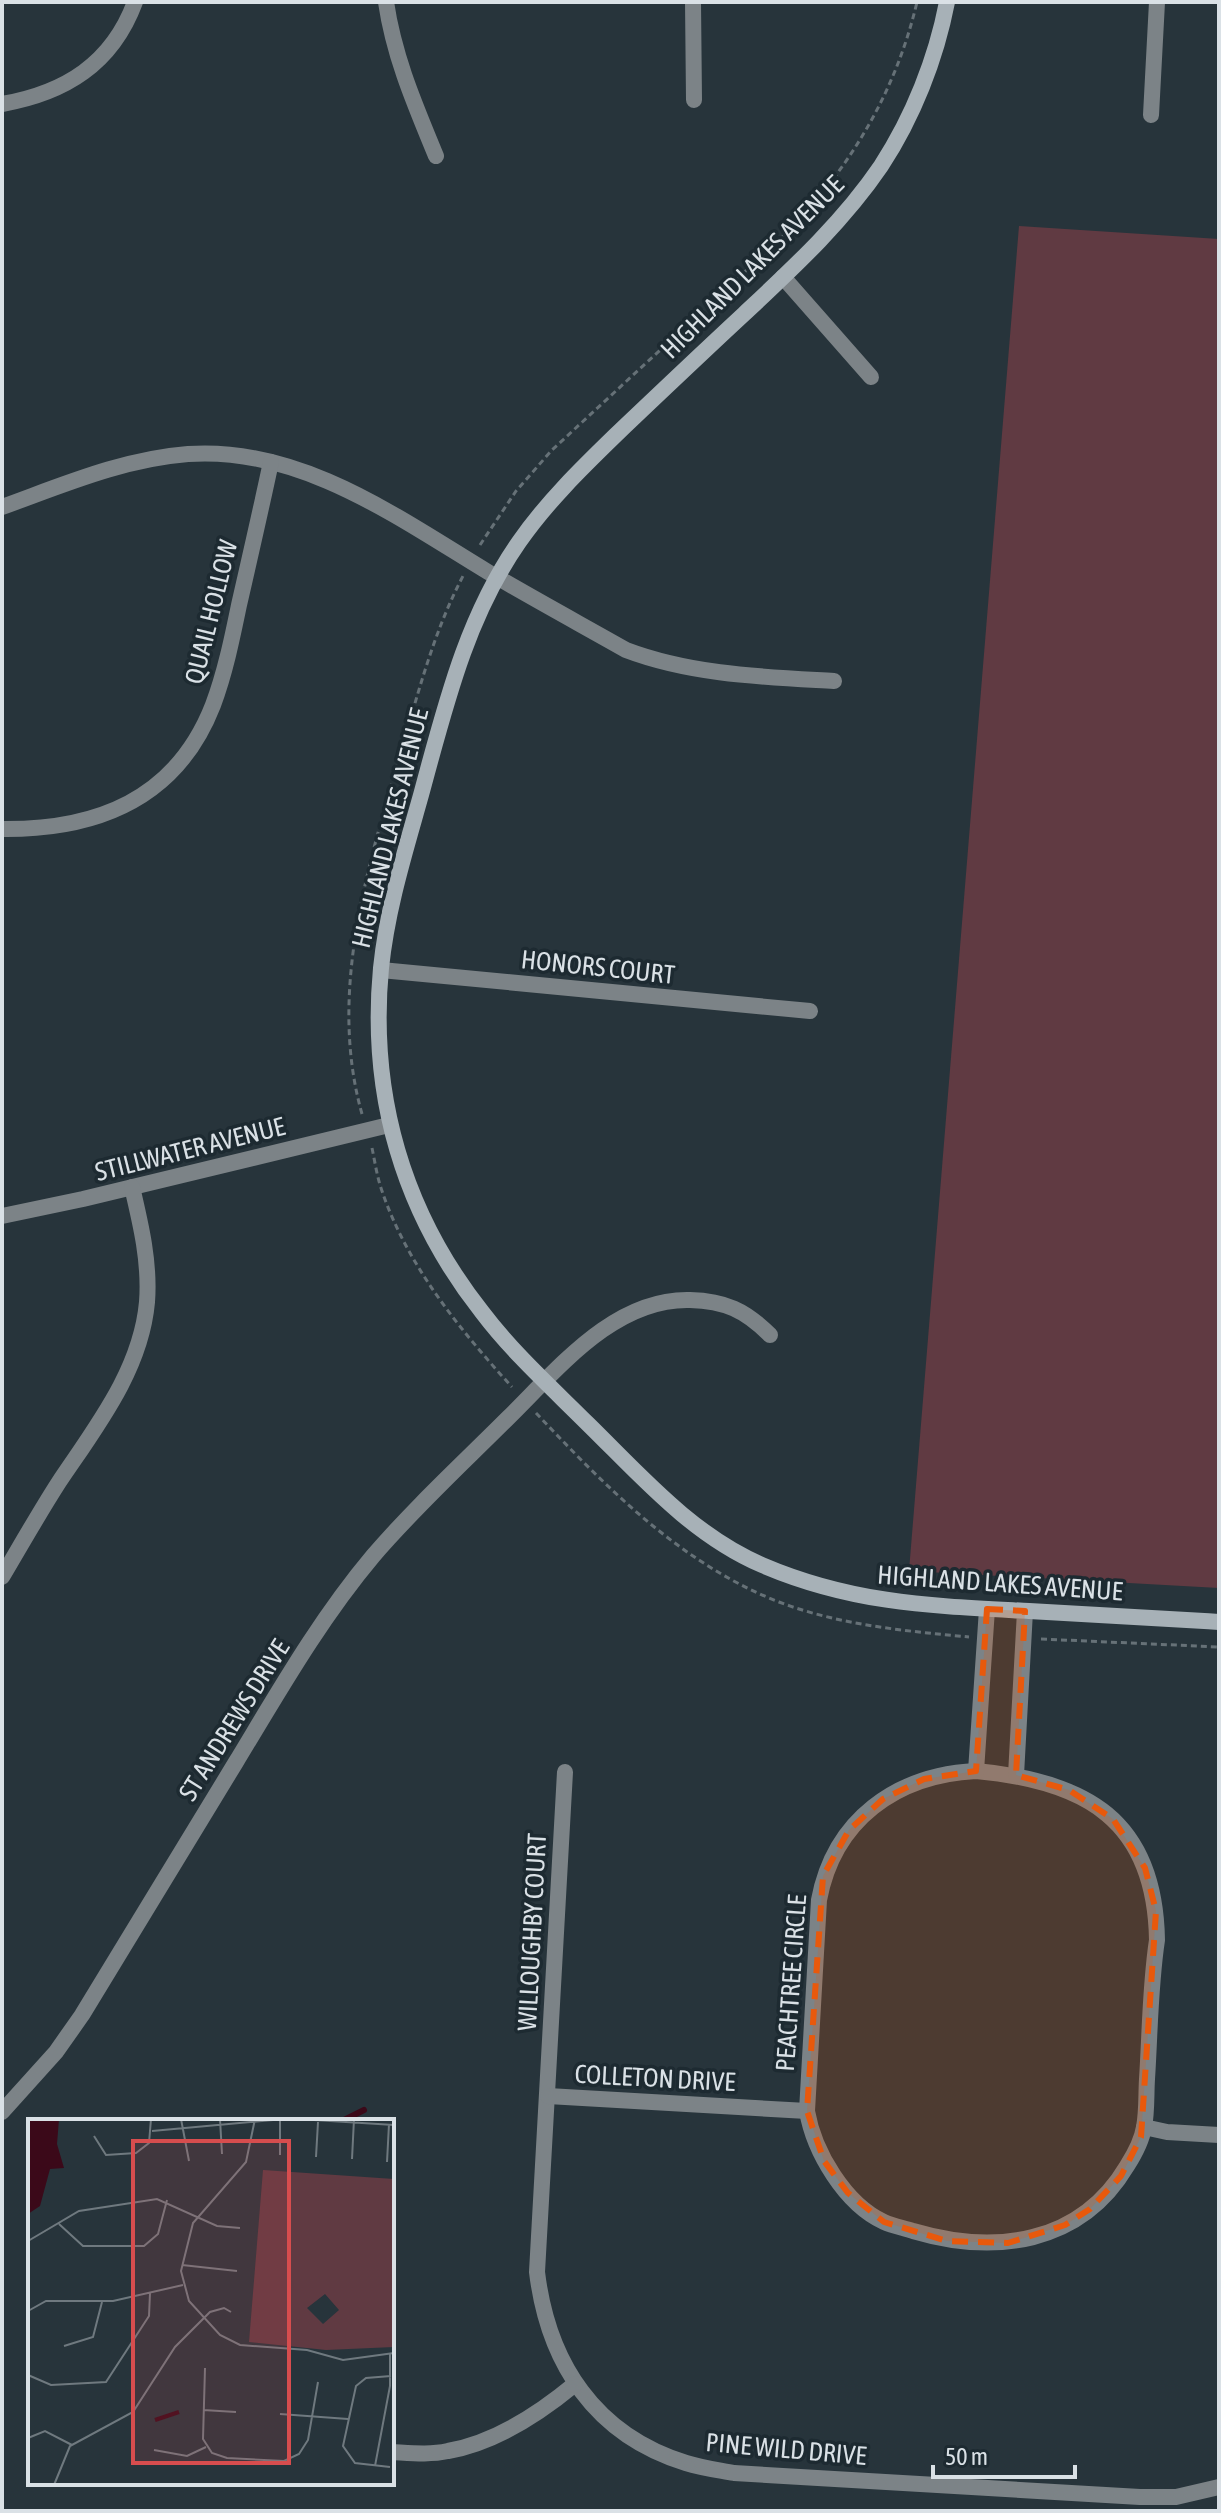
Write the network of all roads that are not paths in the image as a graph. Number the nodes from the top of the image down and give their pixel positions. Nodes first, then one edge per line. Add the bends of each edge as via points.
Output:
1 (135, 2) edge
2 (386, 2) edge
3 (693, 2) edge
4 (947, 2) edge
5 (1157, 2) edge
6 (694, 100) dead end
7 (2, 104) edge
8 (1151, 115) dead end
9 (436, 156) dead end
10 (783, 277) junction
11 (871, 377) dead end
12 (271, 462) junction
13 (2, 507) edge
14 (498, 577) junction
15 (834, 681) dead end
16 (2, 829) edge
17 (381, 970) junction
18 (810, 1011) dead end
19 (389, 1125) junction
20 (132, 1187) junction
21 (2, 1216) edge
22 (770, 1335) dead end
23 (543, 1380) junction
24 (2, 1577) edge
25 (987, 1609) junction
26 (1025, 1611) junction
27 (1219, 1622) edge
28 (976, 1771) junction
29 (565, 1772) dead end
30 (1016, 1775) junction
31 (548, 2096) junction
32 (807, 2111) junction
33 (2, 2112) edge
34 (1144, 2127) junction
35 (1219, 2135) edge
36 (575, 2384) junction
37 (394, 2452) edge
38 (1219, 2487) edge

1 - 7 street via 113,44 76,79
2 - 9 street via 402,73
3 - 6 street
4 - 10 street, HIGHLAND LAKES AVENUE via 927,73 883,163 852,205
5 - 8 street
10 - 11 street
10 - 14 street, HIGHLAND LAKES AVENUE via 567,483 517,544
12 - 13 street via 231,455 149,459
12 - 14 street via 309,473 374,504
12 - 16 street, QUAIL HOLLOW via 226,667 212,707 184,757 149,791 91,820
14 - 15 street via 626,650 656,661
14 - 17 street, HIGHLAND LAKES AVENUE via 467,639 449,692 400,870
17 - 18 street, HONORS COURT
17 - 19 street, HIGHLAND LAKES AVENUE via 379,1037
19 - 20 street, STILLWATER AVENUE
19 - 23 street, HIGHLAND LAKES AVENUE via 416,1204 454,1274 484,1316
20 - 21 street, STILLWATER AVENUE
20 - 24 street via 148,1268 136,1352 110,1406
22 - 23 street, ST ANDREWS DRIVE via 735,1308 713,1300 677,1299 612,1322
23 - 25 street, HIGHLAND LAKES AVENUE via 680,1513 761,1565 884,1602
23 - 33 street, ST ANDREWS DRIVE via 418,1507 333,1608 82,2015
25 - 26 street, HIGHLAND LAKES AVENUE
25 - 28 street
26 - 27 street, HIGHLAND LAKES AVENUE
26 - 30 street
28 - 30 street, PEACHTREE CIRCLE
28 - 32 street, PEACHTREE CIRCLE via 924,1779 896,1792 871,1809 833,1852 819,1900
29 - 31 street, WILLOUGHBY COURT
30 - 34 street, PEACHTREE CIRCLE via 1069,1790 1103,1810 1131,1842 1150,1882 1157,1940
31 - 32 street, COLLETON DRIVE
31 - 36 street, PINE WILD DRIVE via 537,2272 547,2327
32 - 34 street, PEACHTREE CIRCLE via 818,2150 848,2193 884,2222 947,2241 1008,2243 1065,2225 1101,2199 1121,2176
34 - 35 street
36 - 37 street via 502,2432 462,2448
36 - 38 street, PINE WILD DRIVE via 644,2445 687,2463 734,2473 1140,2497 1176,2497

